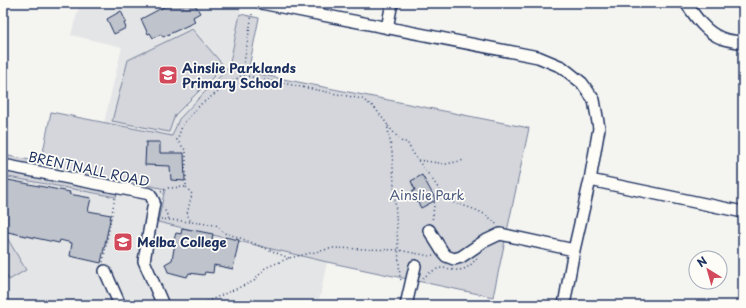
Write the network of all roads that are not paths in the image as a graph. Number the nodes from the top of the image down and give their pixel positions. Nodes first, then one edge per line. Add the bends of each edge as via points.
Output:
1 (261, 3) edge
2 (392, 3) edge
3 (686, 3) edge
4 (388, 28) junction
5 (743, 43) edge
6 (3, 165) edge
7 (590, 180) junction
8 (743, 212) edge
9 (429, 230) road end
10 (574, 250) junction
11 (415, 266) dead end
12 (104, 271) road end
13 (120, 305) edge
14 (162, 305) edge
15 (406, 305) edge
16 (564, 305) edge

1 - 4 street
2 - 4 street
3 - 5 street via 699,22 710,32 721,38
4 - 7 street via 538,57 562,67 582,83 594,100 599,128
6 - 14 street, BRENTNALL ROAD via 150,194 154,202 144,261
7 - 8 street
7 - 10 street
9 - 10 street via 446,256 454,259 461,258 483,242 500,234
10 - 16 street
11 - 15 street
12 - 13 street

